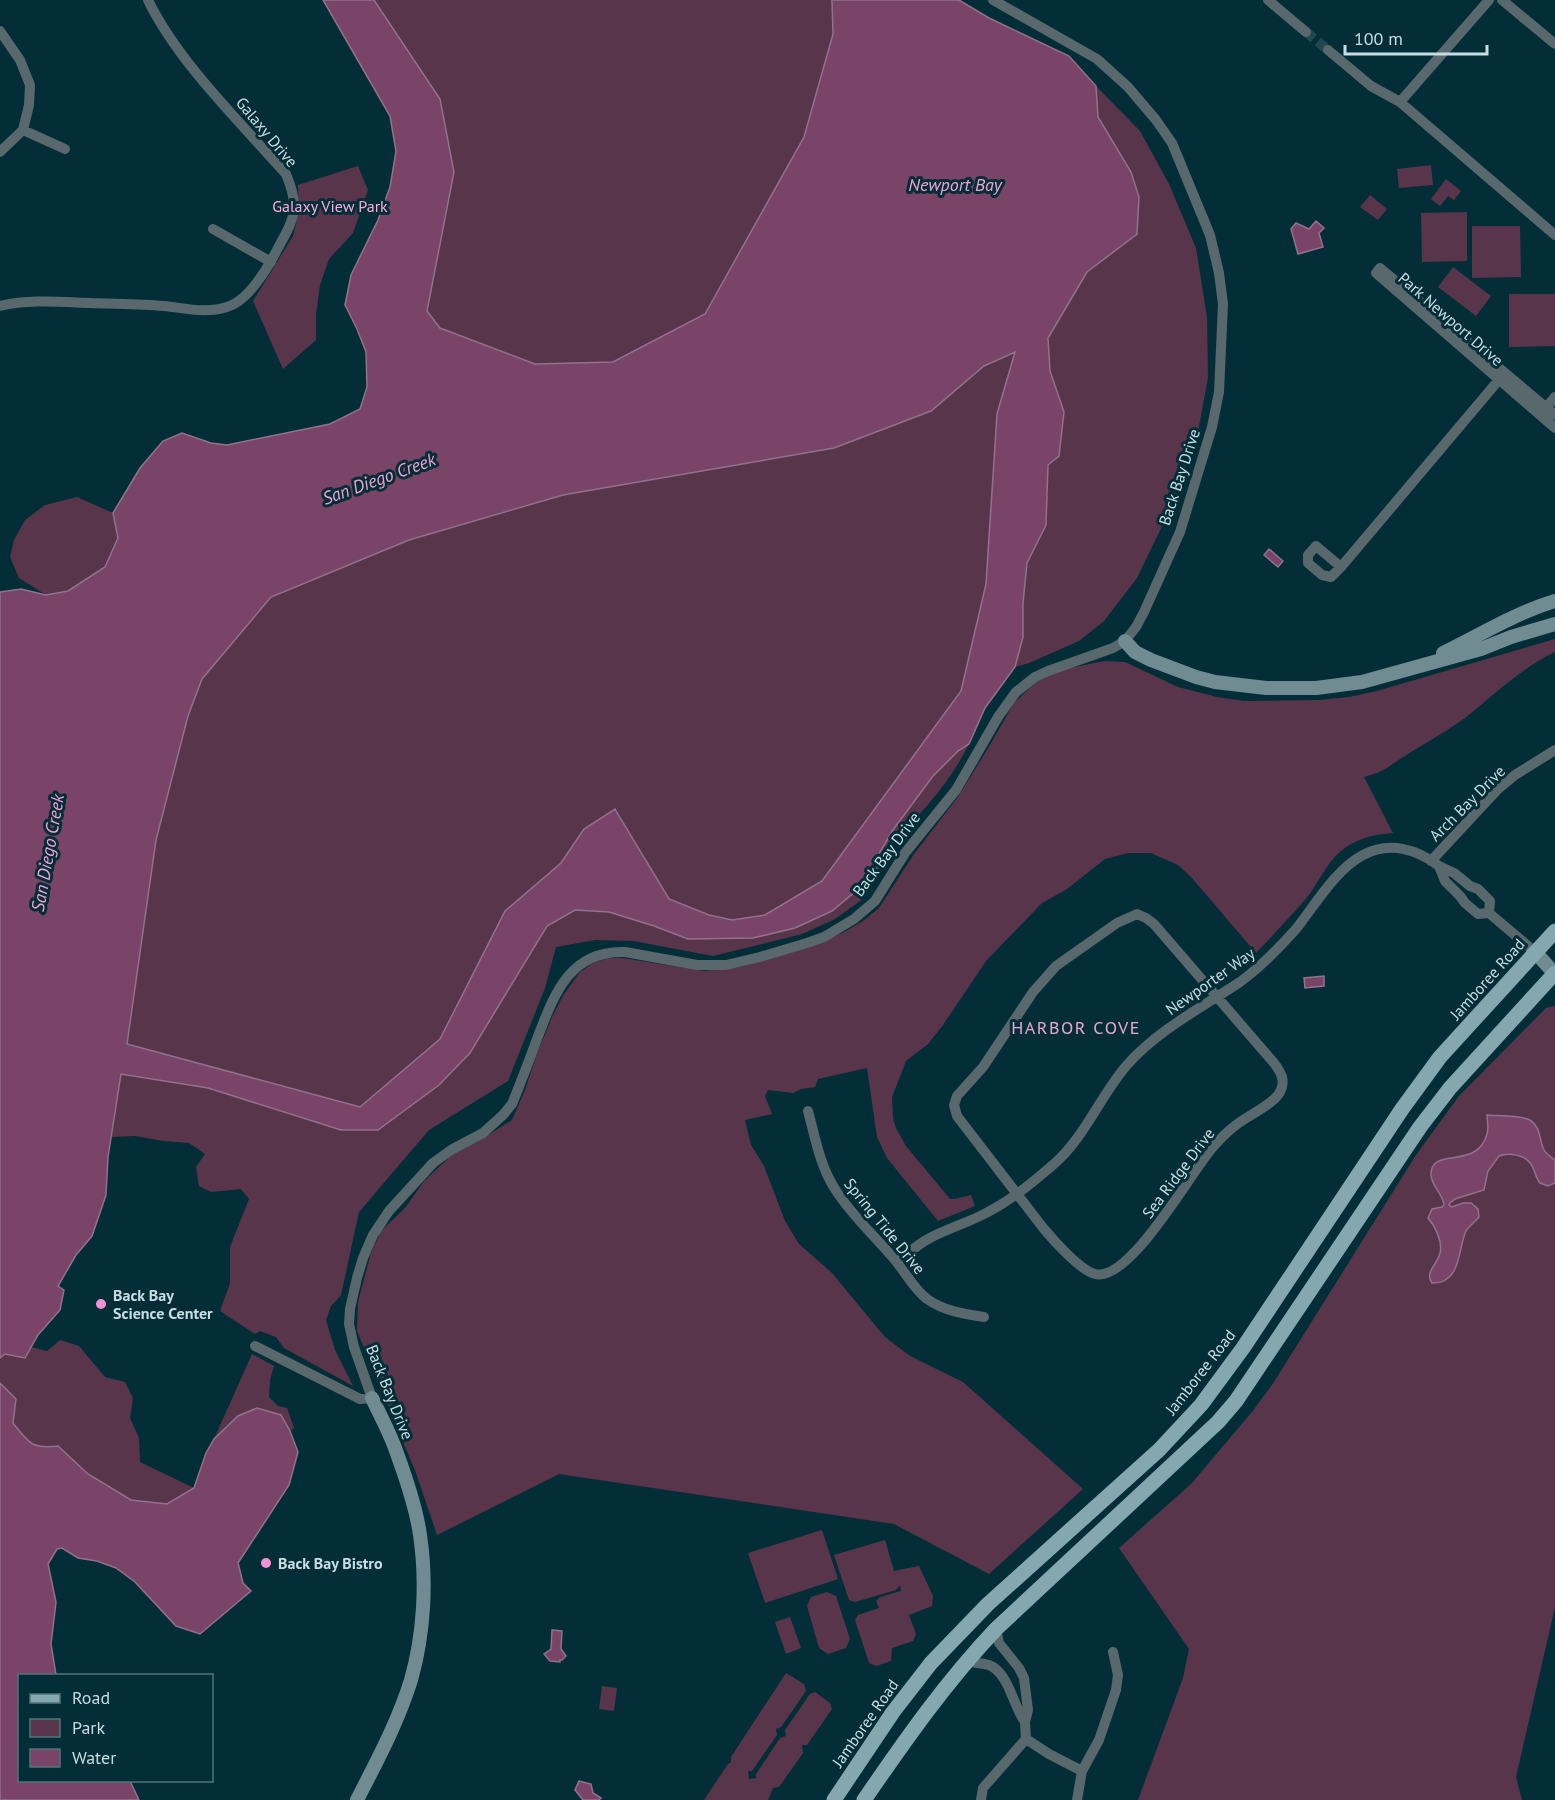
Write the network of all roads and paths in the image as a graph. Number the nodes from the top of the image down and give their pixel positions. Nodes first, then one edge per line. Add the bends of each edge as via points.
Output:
1 (148, 0) edge
2 (993, 0) edge
3 (1268, 0) edge
4 (1489, 0) edge
5 (1502, 0) edge
6 (0, 31) edge
7 (1306, 32) tunnel mouth
8 (1555, 44) edge
9 (1328, 50) tunnel mouth
10 (1400, 102) junction
11 (23, 130) junction
12 (65, 149) dead end
13 (0, 152) edge
14 (213, 229) dead end
15 (1555, 235) edge
16 (271, 262) junction
17 (0, 306) edge
18 (1502, 376) junction
19 (1555, 397) edge
20 (1543, 411) junction
21 (1555, 415) edge
22 (1555, 428) edge
23 (1341, 567) dead end
24 (1554, 601) edge
25 (1555, 624) edge
26 (1125, 641) junction
27 (1416, 667) junction
28 (1555, 750) edge
29 (1435, 864) junction
30 (1470, 886) junction
31 (1460, 896) junction
32 (1489, 913) junction
33 (1555, 931) edge
34 (1535, 952) junction
35 (1555, 974) edge
36 (1217, 997) junction
37 (808, 1111) dead end
38 (1018, 1194) junction
39 (897, 1262) junction
40 (984, 1317) dead end
41 (255, 1346) dead end
42 (372, 1398) junction
43 (996, 1629) junction
44 (1113, 1652) dead end
45 (965, 1661) junction
46 (1019, 1668) junction
47 (1005, 1680) junction
48 (1025, 1722) junction
49 (1026, 1738) junction
50 (1082, 1771) junction
51 (357, 1800) edge
52 (834, 1800) edge
53 (864, 1800) edge
54 (981, 1800) edge
55 (1077, 1800) edge

1 - 16 street, Galaxy Drive via 196,72 286,174 295,206 292,221
2 - 26 street, Back Bay Drive via 1097,59 1156,120 1172,143 1188,179 1210,235 1219,273 1222,350 1212,426 1180,532 1144,612
3 - 7 street
4 - 10 street
5 - 8 street
6 - 11 street via 20,60 30,85
9 - 10 street via 1371,86
10 - 15 street
11 - 12 street
11 - 13 street
14 - 16 street
16 - 17 street, Galaxy Drive via 244,298 228,307 205,311 48,301
18 - 18 street, Park Newport Drive via 1380,268 1376,273
18 - 20 street, Park Newport Drive
18 - 23 street, Park Newport Drive
19 - 20 street
20 - 21 street, Park Newport Drive
20 - 22 street, Park Newport Drive
24 - 27 street via 1498,624
25 - 27 street
26 - 27 street via 1135,652 1172,669 1237,686 1339,686
26 - 42 street, Back Bay Drive via 1048,670 1016,692 956,790 905,853 875,901 840,928 807,943 726,965 697,965 615,952 586,960 570,973 553,998 512,1104 483,1133 433,1163 389,1211 368,1245 353,1292 349,1324
28 - 29 street, Arch Bay Drive via 1497,790
29 - 30 street, Newporter Way
29 - 31 street, Newporter Way
29 - 36 street, Newporter Way via 1406,849 1378,849 1364,855 1351,863 1276,951
30 - 31 street
30 - 32 street, Newporter Way via 1490,901
31 - 32 street, Newporter Way via 1478,914
32 - 34 street, Newporter Way
33 - 34 main road, Jamboree Road
34 - 35 street
34 - 52 main road, Jamboree Road via 1440,1057 1201,1405 1159,1450 988,1604 931,1663 892,1712
35 - 43 main road via 1450,1088 1420,1127 1230,1408
36 - 38 street, Newporter Way via 1141,1050 1116,1078 1069,1148
36 - 38 street via 1154,924 1137,914 1117,923 1056,966 1033,992 954,1105 957,1116
36 - 38 street, Sea Ridge Drive via 1281,1073 1280,1094 1213,1147 1134,1253 1106,1274 1086,1269 1055,1242
37 - 39 street, Spring Tide Drive via 834,1188
38 - 39 street, Newporter Way via 985,1214 927,1239
39 - 40 street, Spring Tide Drive via 913,1286 927,1298 945,1309
41 - 42 street via 360,1399
42 - 51 street, Back Bay Drive via 408,1487 420,1535 424,1591 411,1678 401,1709
43 - 45 main road
43 - 46 street via 999,1643
44 - 50 street via 1118,1675 1116,1690 1099,1740
45 - 47 street via 991,1666
45 - 53 main road
46 - 47 street
46 - 48 street via 1028,1710
47 - 48 street
48 - 49 street
49 - 50 street
49 - 54 street via 983,1788
50 - 55 street

